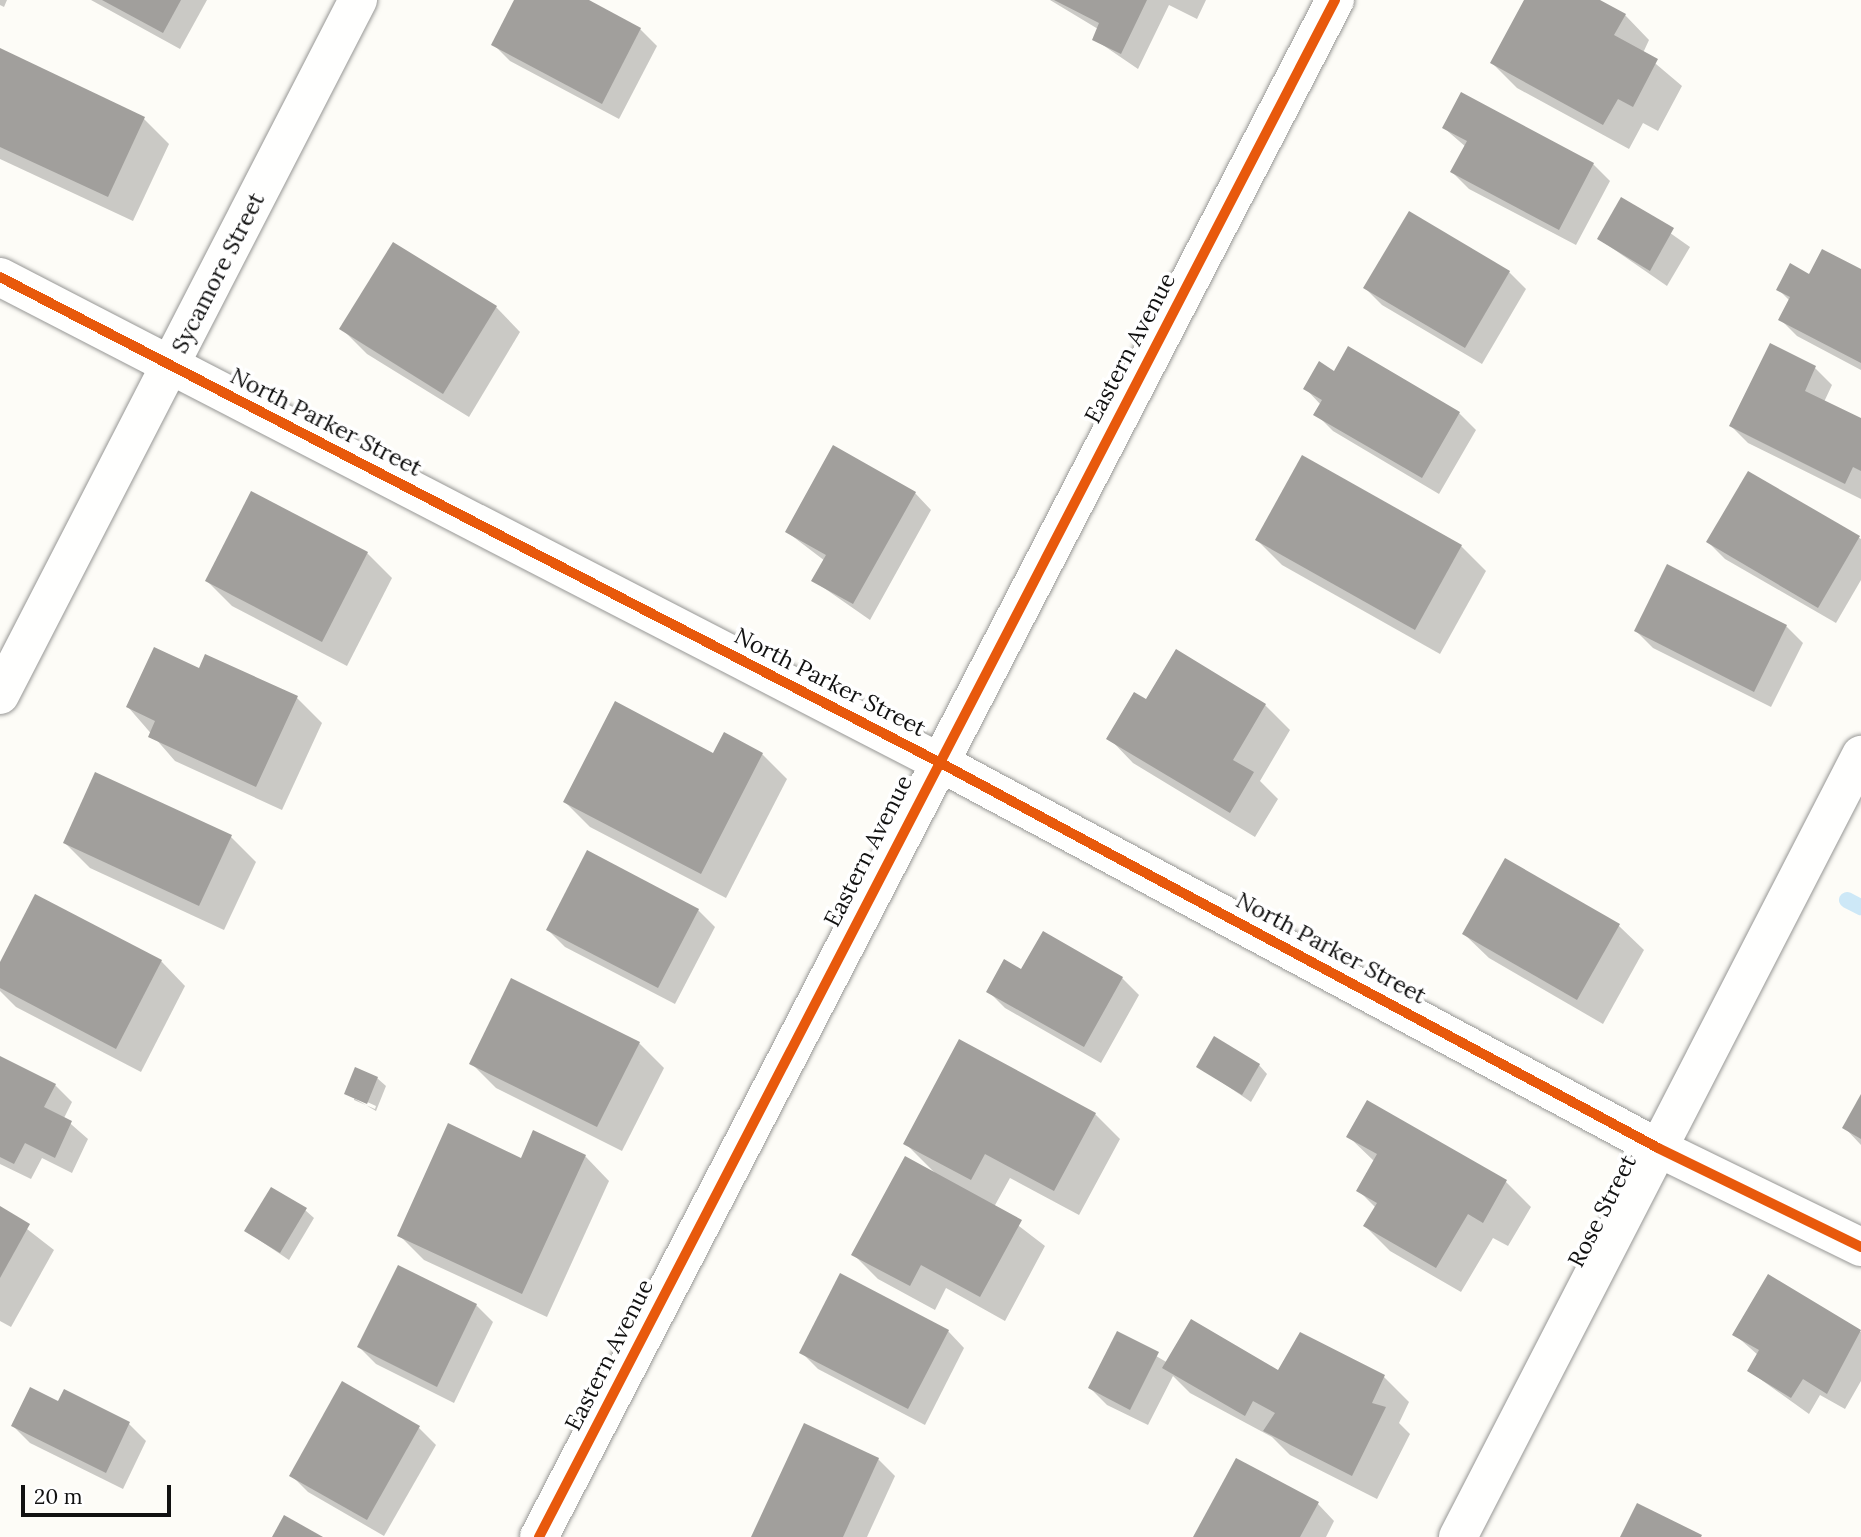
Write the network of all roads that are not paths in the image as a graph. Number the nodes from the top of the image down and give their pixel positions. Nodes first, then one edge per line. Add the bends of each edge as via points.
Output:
1 (358, 0) edge
2 (1335, 0) edge
3 (0, 277) edge
4 (171, 366) junction
5 (0, 695) edge
6 (1861, 755) edge
7 (937, 761) junction
8 (1658, 1148) junction
9 (1861, 1247) edge
10 (539, 1537) edge
11 (1458, 1537) edge

1 - 4 street, Sycamore Street
2 - 7 street, Eastern Avenue
3 - 4 street, North Parker Street
4 - 5 street, Sycamore Street
4 - 7 street, North Parker Street
6 - 8 street, Rose Street
7 - 8 street, North Parker Street
7 - 10 street, Eastern Avenue
8 - 9 street, North Parker Street
8 - 11 street, Rose Street

